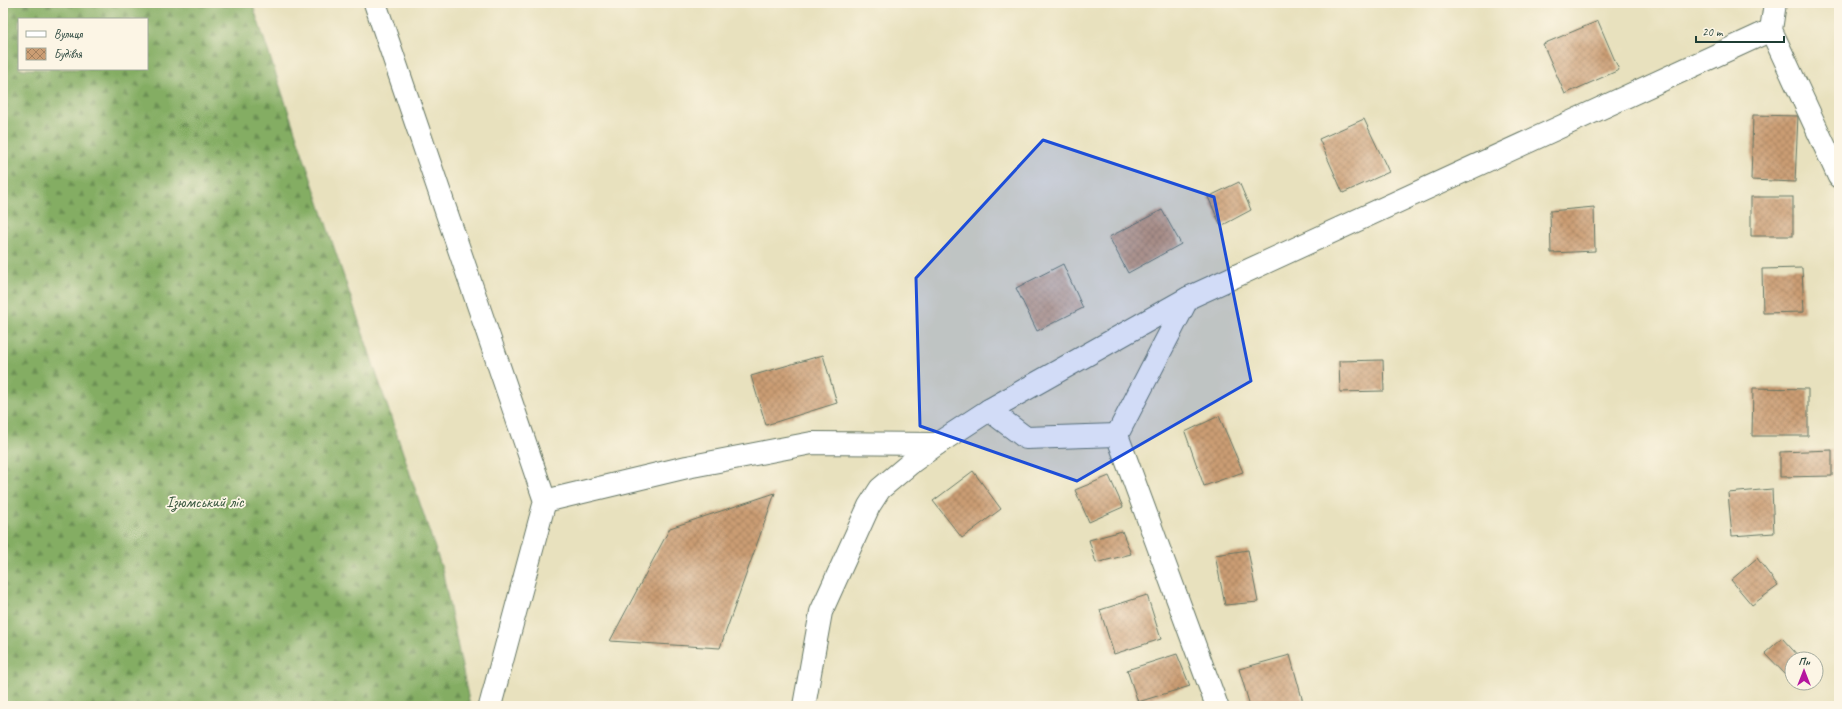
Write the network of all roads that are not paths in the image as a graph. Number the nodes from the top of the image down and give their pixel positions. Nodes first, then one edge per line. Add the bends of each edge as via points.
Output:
1 (375, 3) edge
2 (1774, 3) edge
3 (1771, 30) junction
4 (1839, 177) edge
5 (1188, 298) junction
6 (989, 410) junction
7 (1117, 435) junction
8 (937, 444) junction
9 (545, 501) junction
10 (490, 706) edge
11 (804, 706) edge
12 (1217, 706) edge

1 - 9 street
2 - 3 street
3 - 4 street
3 - 5 street
5 - 6 street
5 - 7 street
6 - 7 street via 1026,438
6 - 8 street
7 - 12 street
8 - 9 street via 812,443
8 - 11 street via 880,489 869,506 821,612
9 - 10 street

